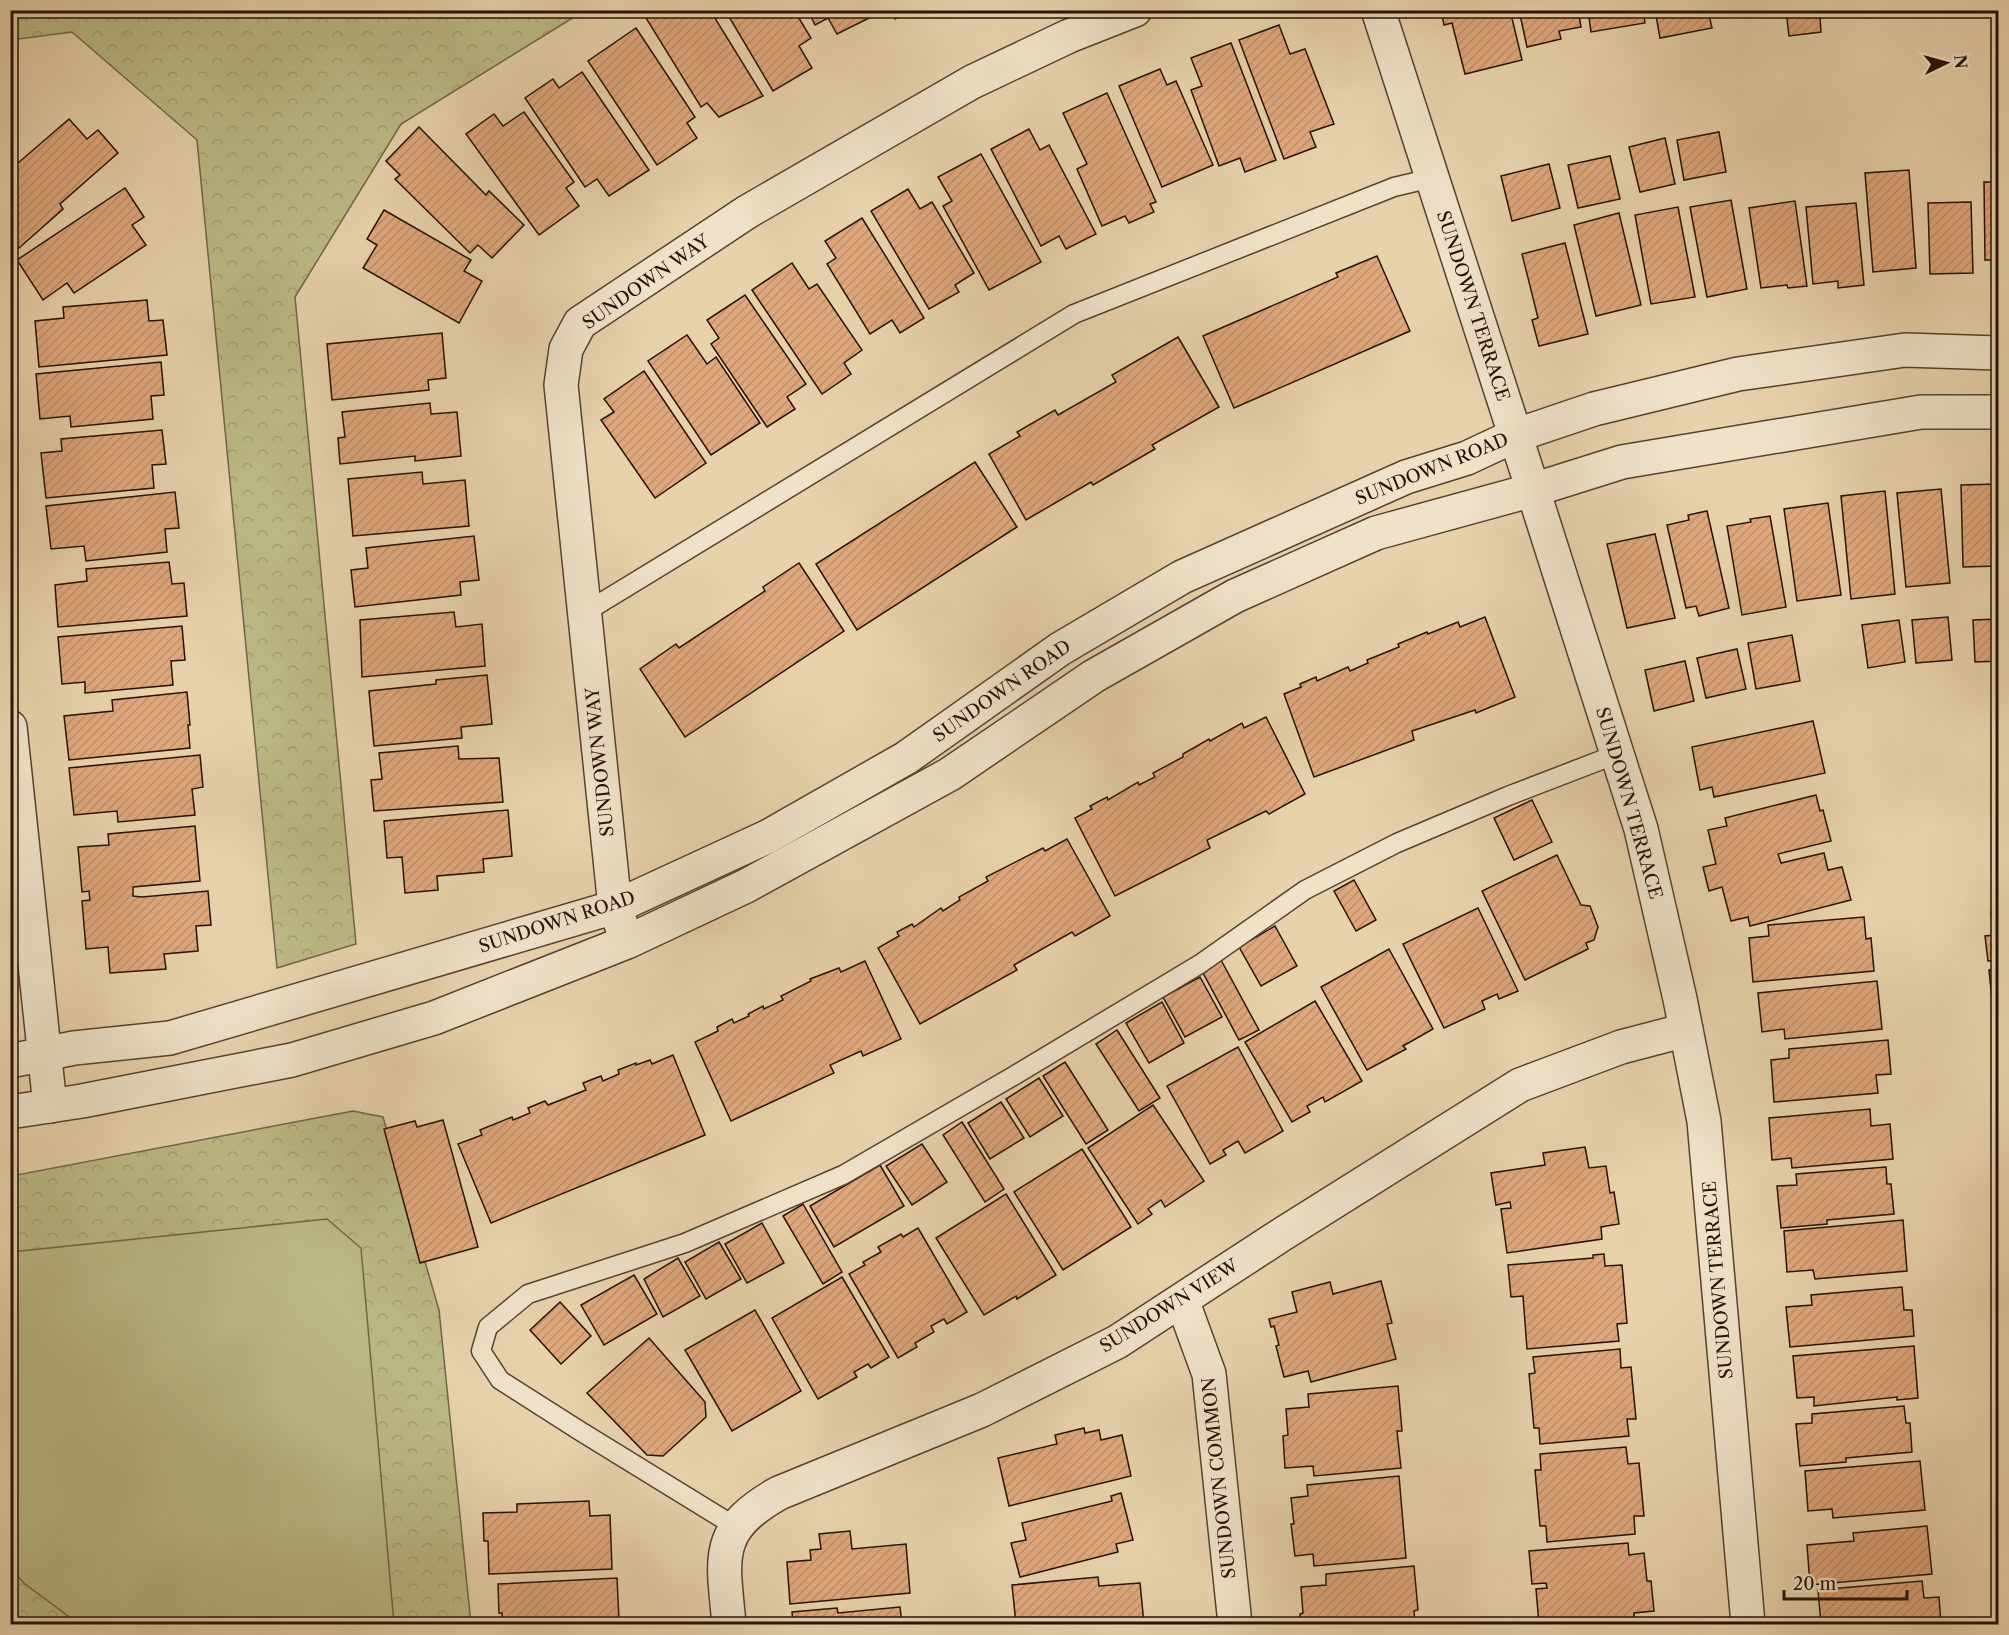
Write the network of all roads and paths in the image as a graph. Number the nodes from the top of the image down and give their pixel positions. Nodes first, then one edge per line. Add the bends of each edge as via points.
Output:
1 (1135, 10) edge
2 (1378, 10) edge
3 (1432, 178) junction
4 (1998, 353) edge
5 (1998, 412) edge
6 (1514, 436) junction
7 (1533, 490) junction
8 (584, 613) junction
9 (10, 727) edge
10 (1617, 754) junction
11 (615, 907) junction
12 (627, 942) junction
13 (1686, 1030) junction
14 (44, 1054) junction
15 (10, 1060) edge
16 (50, 1106) junction
17 (10, 1112) edge
18 (1182, 1300) junction
19 (736, 1527) junction
20 (729, 1624) edge
21 (1235, 1624) edge
22 (1748, 1624) edge

1 - 8 street, SUNDOWN WAY via 972,82 747,212 580,323 566,349 561,385
2 - 3 street, SUNDOWN TERRACE
3 - 6 street, SUNDOWN TERRACE
3 - 8 lane via 1394,187 1074,314
4 - 6 street, SUNDOWN ROAD via 1905,350 1738,374 1593,409
5 - 7 street via 1921,412 1622,462
6 - 7 street, SUNDOWN TERRACE
6 - 11 street, SUNDOWN ROAD via 1467,458 1406,477 1182,577 1060,650 906,758 769,836
7 - 10 street, SUNDOWN TERRACE
7 - 12 street via 1376,533 1235,596 1094,676 950,774 746,886
8 - 11 street, SUNDOWN WAY
9 - 14 street
10 - 13 street, SUNDOWN TERRACE via 1641,829
10 - 19 lane via 1397,843 1305,890 1200,964 843,1175 685,1243 528,1294 488,1327 481,1351 500,1380
11 - 12 street, SUNDOWN WAY
11 - 14 street, SUNDOWN ROAD via 170,1038
12 - 16 street via 434,1018 320,1053
13 - 18 street, SUNDOWN VIEW via 1621,1047 1521,1085
13 - 22 street, SUNDOWN TERRACE via 1704,1121
14 - 15 street, SUNDOWN ROAD
14 - 16 street
16 - 17 street
18 - 19 street, SUNDOWN VIEW via 1117,1342 982,1410 779,1493 755,1507
18 - 21 street, SUNDOWN COMMON via 1209,1374
19 - 20 street, SUNDOWN VIEW via 729,1539 724,1566

